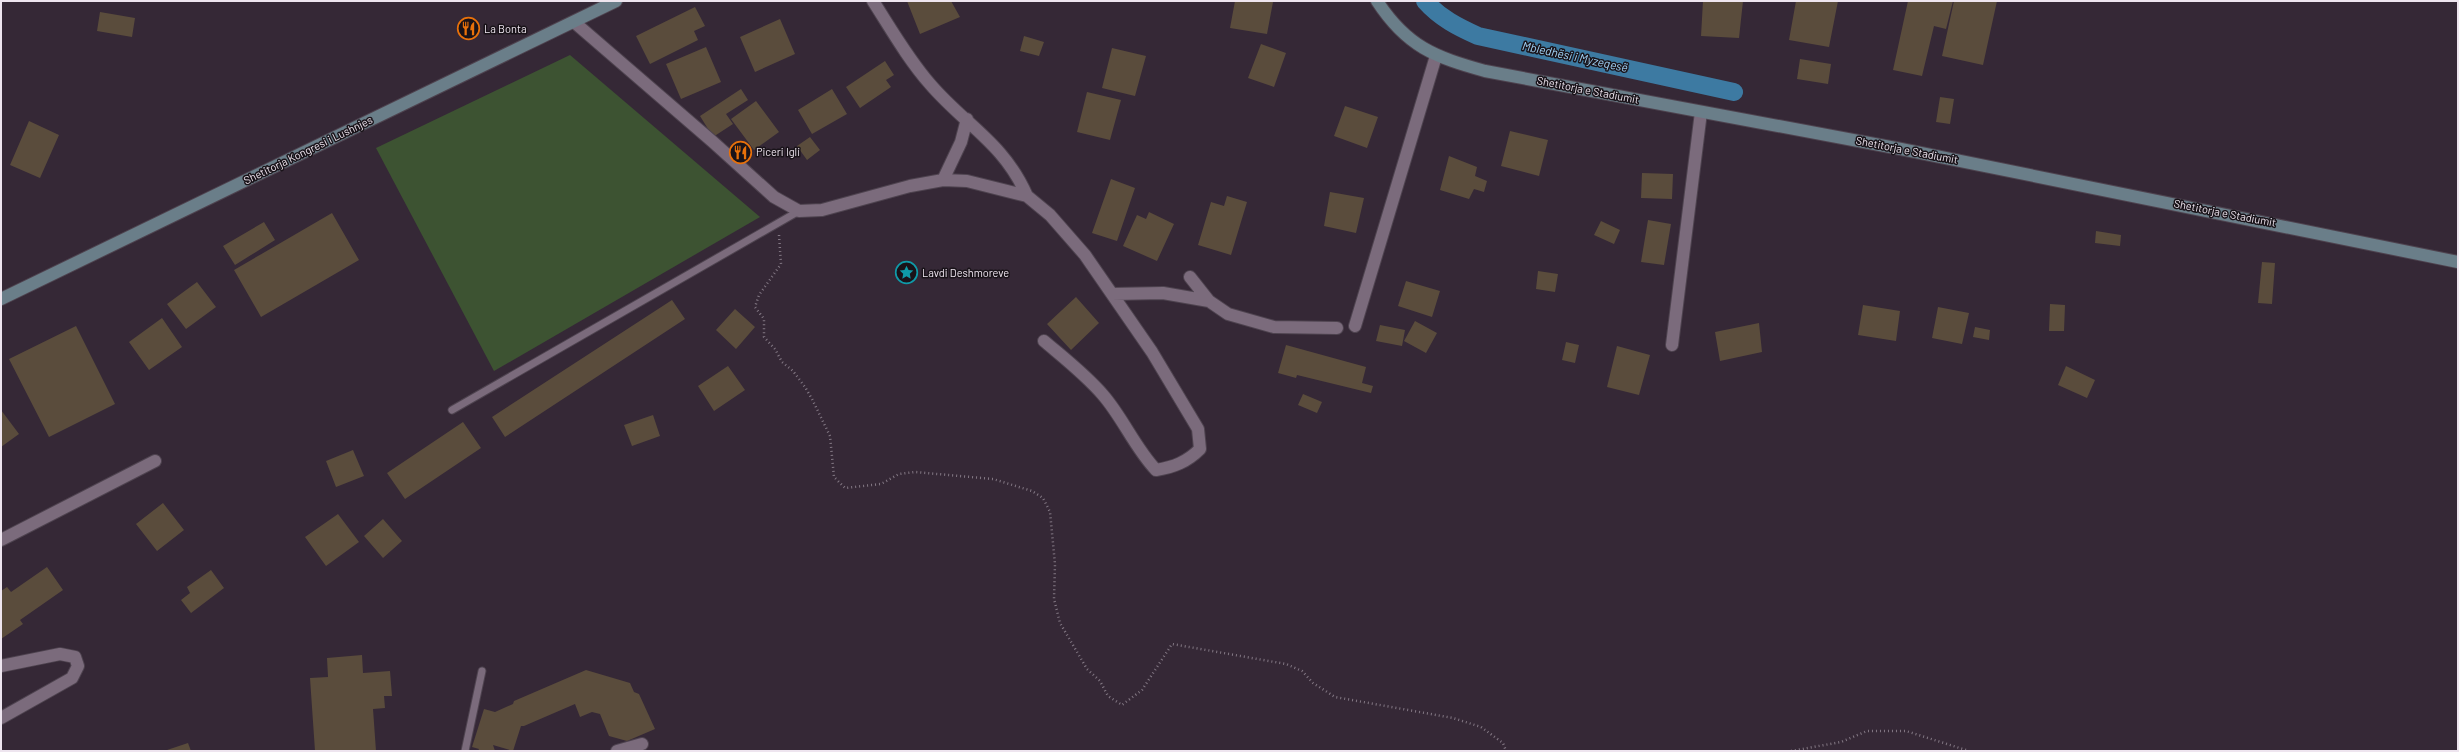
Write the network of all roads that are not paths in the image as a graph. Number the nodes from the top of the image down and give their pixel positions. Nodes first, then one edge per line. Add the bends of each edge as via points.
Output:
1 (616, 1) edge
2 (873, 1) edge
3 (1377, 1) edge
4 (574, 22) junction
5 (1436, 56) junction
6 (1700, 112) junction
7 (968, 119) junction
8 (943, 180) junction
9 (1027, 196) junction
10 (799, 211) junction
11 (2458, 262) edge
12 (1190, 278) dead end
13 (1112, 294) junction
14 (1, 299) edge
15 (1209, 301) junction
16 (1354, 326) dead end
17 (1337, 328) dead end
18 (1044, 341) dead end
19 (1672, 345) dead end
20 (452, 410) dead end
21 (155, 461) dead end
22 (1, 540) edge
23 (1, 666) edge
24 (482, 671) dead end
25 (1, 718) edge
26 (642, 744) dead end
27 (465, 751) edge
28 (617, 751) edge

1 - 4 street, Shetitorja Kongresi i Lushnjes
2 - 7 street via 920,73 941,96
3 - 5 street, Shetitorja e Stadiumit via 1402,33
4 - 10 street via 774,197
4 - 14 street, Shetitorja Kongresi i Lushnjes
5 - 6 street, Shetitorja e Stadiumit via 1485,71
5 - 16 street
6 - 11 street, Shetitorja e Stadiumit via 1901,148
6 - 19 street
7 - 8 street via 961,142
7 - 9 street via 1008,161
8 - 9 street via 967,182
8 - 10 street via 910,186 822,210
9 - 13 street via 1050,215 1085,255
10 - 20 lane
12 - 15 street
13 - 15 street via 1163,293
13 - 18 street via 1152,352 1198,429 1200,449 1189,460 1156,470 1143,456 1103,395
15 - 17 street via 1228,314 1274,327
21 - 22 street
23 - 25 street via 60,654 75,657 78,666 72,678
24 - 27 lane
26 - 28 street

